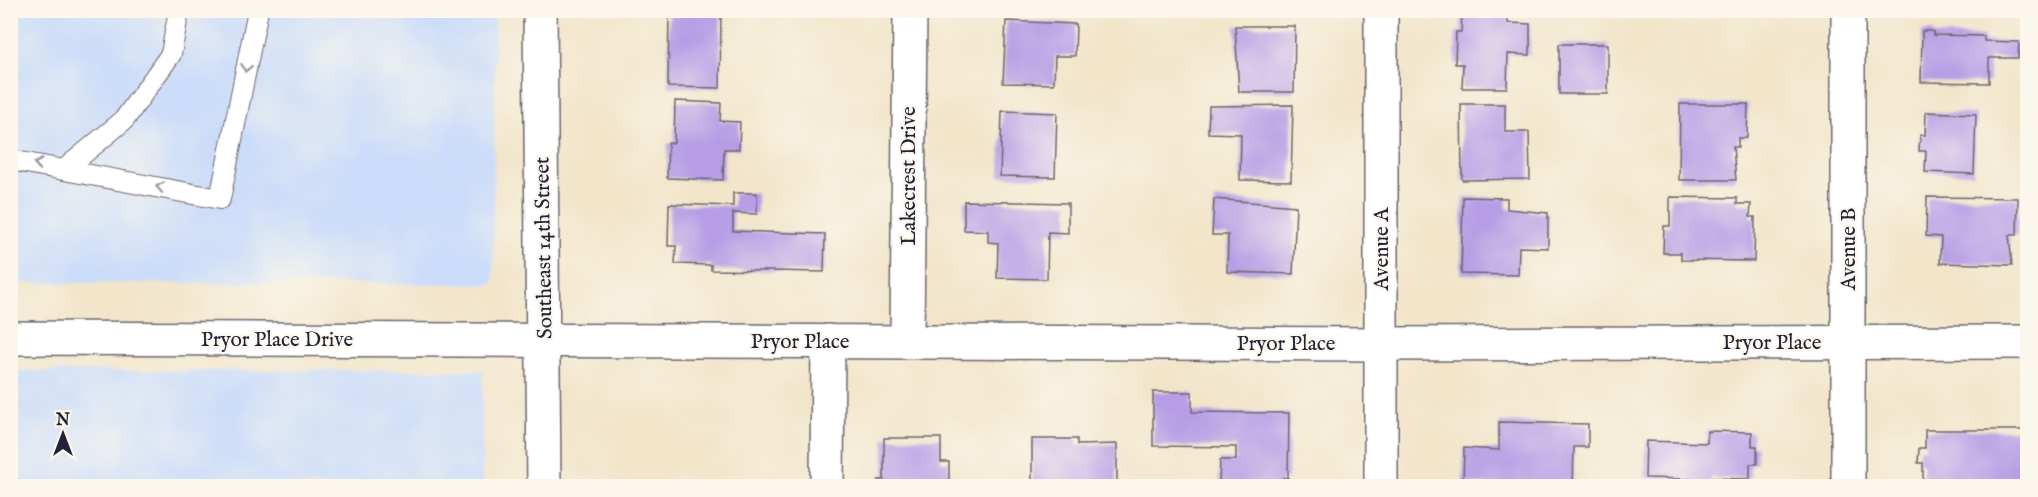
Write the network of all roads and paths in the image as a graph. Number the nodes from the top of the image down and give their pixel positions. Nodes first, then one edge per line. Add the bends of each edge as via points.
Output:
1 (179, 10) edge
2 (258, 10) edge
3 (540, 10) edge
4 (910, 10) edge
5 (1381, 10) edge
6 (1848, 10) edge
7 (10, 160) edge
8 (65, 169) junction
9 (10, 338) edge
10 (544, 341) junction
11 (828, 341) junction
12 (907, 341) junction
13 (1848, 341) junction
14 (2028, 342) edge
15 (1382, 344) junction
16 (544, 486) edge
17 (827, 486) edge
18 (1381, 486) edge
19 (1848, 486) edge

1 - 8 lane via 171,54 124,120
2 -> 8 lane via 220,199
3 - 10 street, Southeast 14th Street
4 - 12 street, Lakecrest Drive
5 - 15 street, Avenue A
6 - 13 street, Avenue B
8 -> 7 lane
9 - 10 street, Pryor Place Drive
10 - 11 street, Pryor Place
10 - 16 street, Southeast 14th Street
11 - 12 street, Pryor Place
11 - 17 street
12 - 15 street, Pryor Place
13 - 14 street, Pryor Place
13 - 15 street, Pryor Place
13 - 19 street, Avenue B
15 - 18 street, Avenue A

